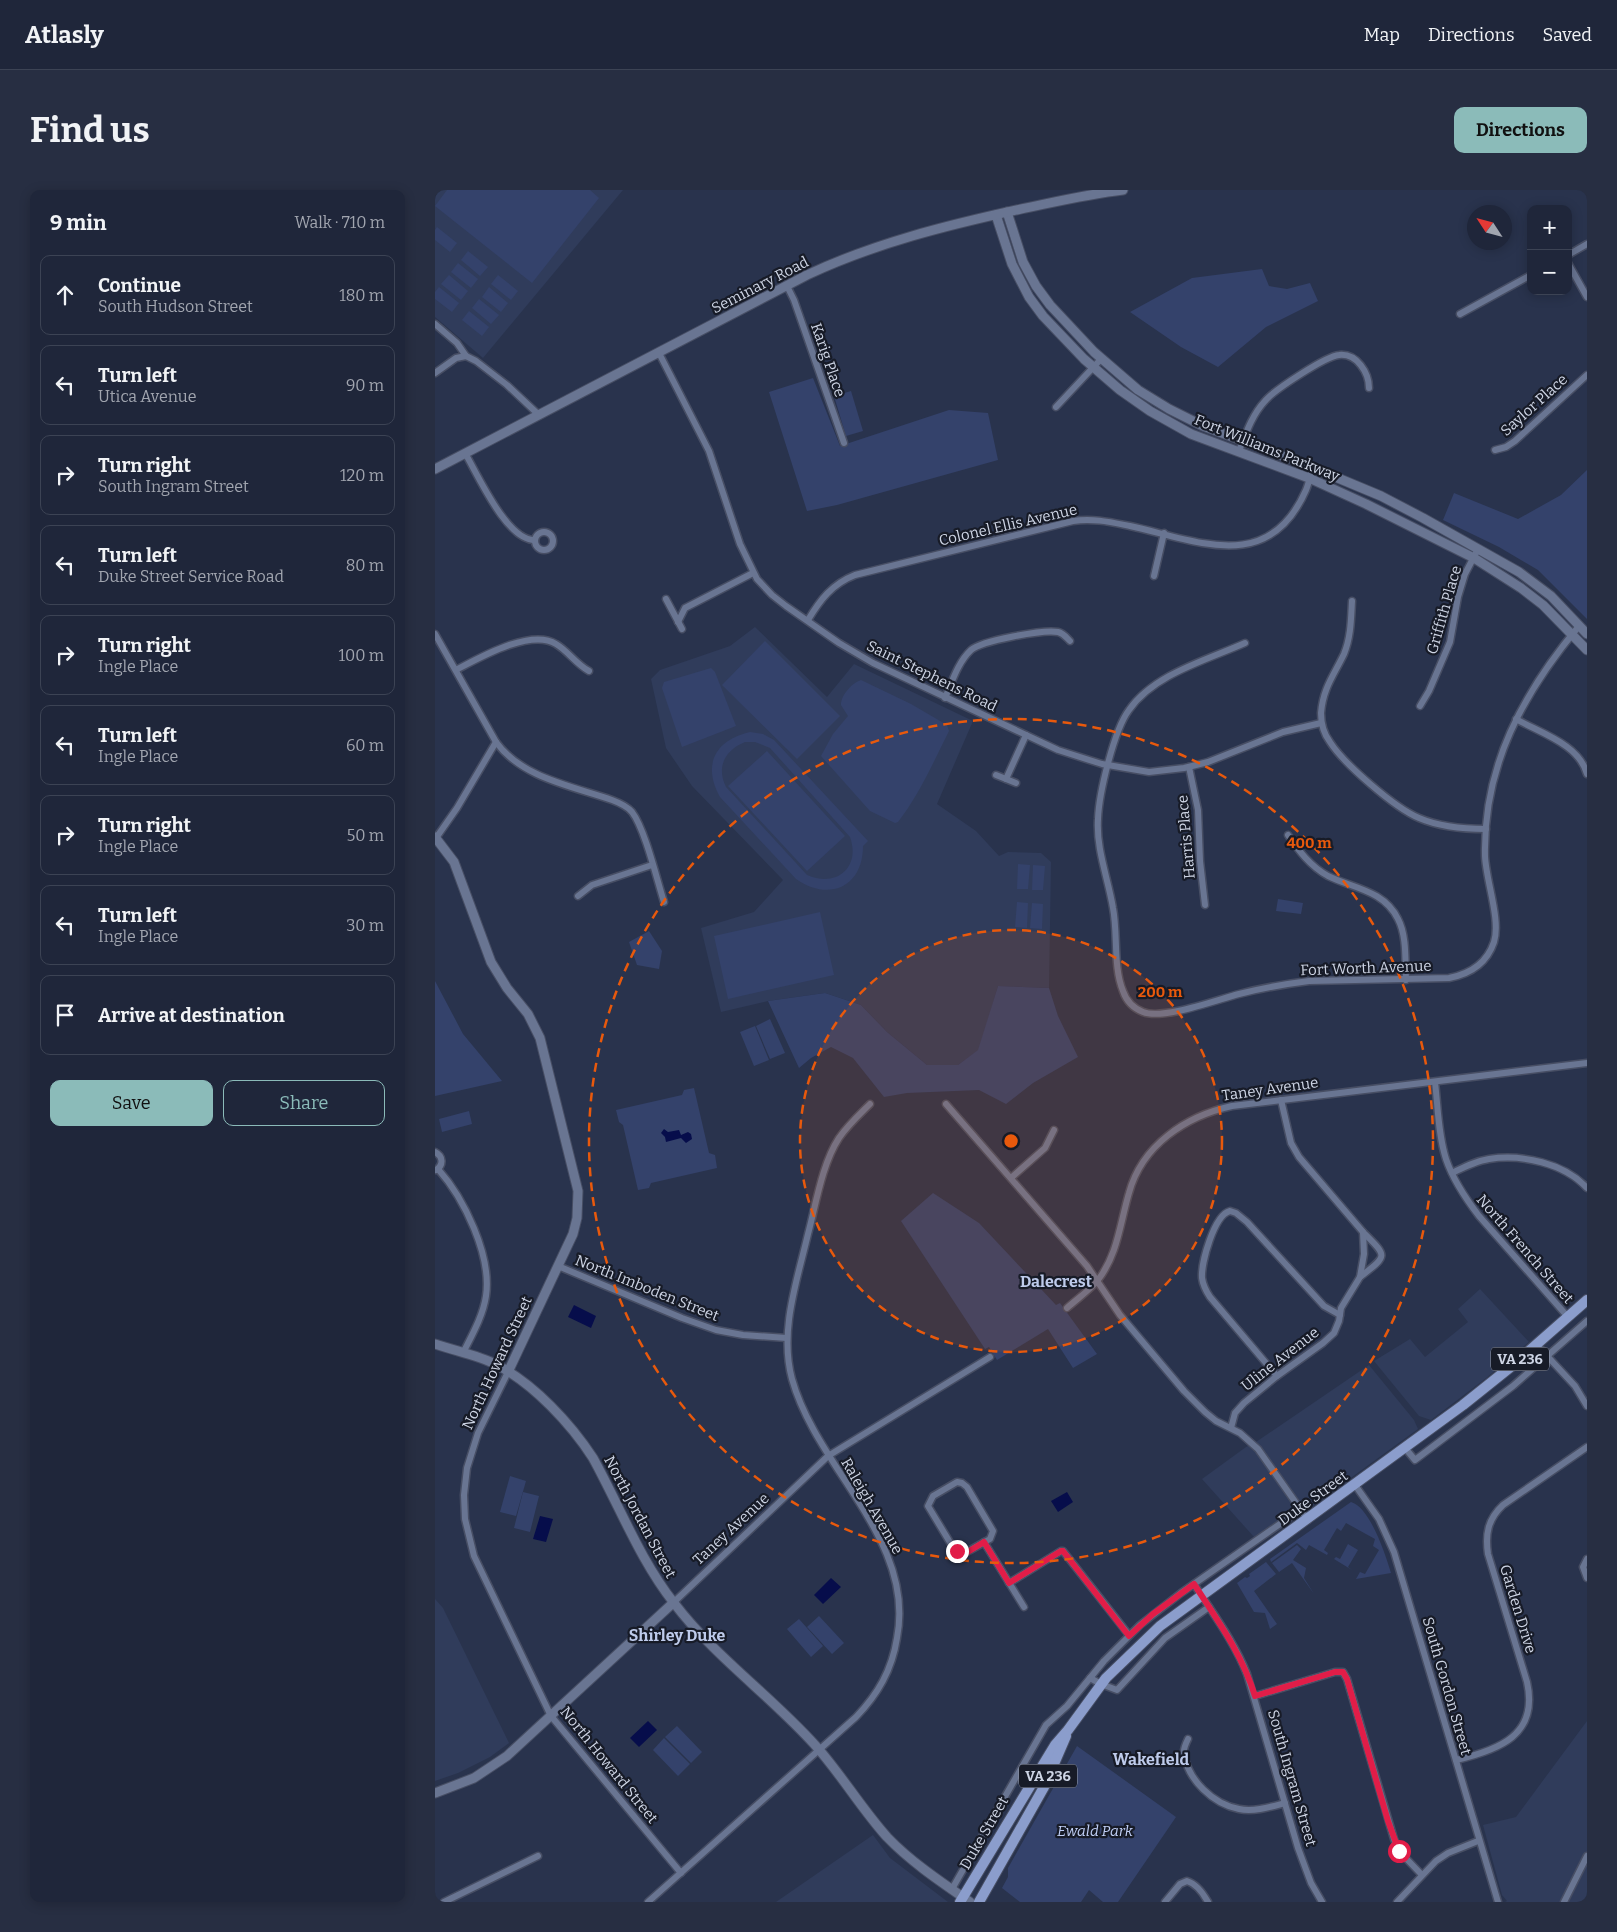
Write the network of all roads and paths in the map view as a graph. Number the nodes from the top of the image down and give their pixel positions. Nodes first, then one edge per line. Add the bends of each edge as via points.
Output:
1 (1123, 190) edge
2 (1007, 212) junction
3 (996, 215) junction
4 (1587, 244) edge
5 (1572, 253) edge
6 (1572, 270) edge
7 (1527, 277) edge
8 (787, 286) junction
9 (1587, 297) edge
10 (1460, 314) dead end
11 (435, 324) edge
12 (659, 352) junction
13 (466, 356) junction
14 (1101, 358) junction
15 (1093, 367) junction
16 (435, 373) edge
17 (1587, 375) edge
18 (1369, 388) dead end
19 (1056, 407) dead end
20 (539, 415) junction
21 (1243, 440) junction
22 (844, 442) dead end
23 (1495, 450) dead end
24 (1239, 451) junction
25 (465, 453) junction
26 (1313, 468) junction
27 (435, 470) edge
28 (1309, 478) junction
29 (1164, 533) junction
30 (535, 540) dead end
31 (1478, 549) junction
32 (1474, 558) junction
33 (753, 573) junction
34 (1154, 576) dead end
35 (665, 599) dead end
36 (1352, 601) dead end
37 (670, 606) junction
38 (685, 608) junction
39 (808, 620) junction
40 (678, 622) junction
41 (1579, 626) junction
42 (682, 629) dead end
43 (435, 634) edge
44 (1587, 634) edge
45 (1572, 635) junction
46 (1070, 641) dead end
47 (1245, 643) dead end
48 (1587, 650) edge
49 (456, 670) junction
50 (589, 671) dead end
51 (945, 698) junction
52 (1420, 706) dead end
53 (1516, 719) junction
54 (1321, 723) junction
55 (1026, 736) junction
56 (496, 742) junction
57 (1109, 765) junction
58 (1189, 767) junction
59 (1587, 774) edge
60 (996, 775) dead end
61 (1006, 779) junction
62 (1016, 783) dead end
63 (1486, 829) junction
64 (1288, 835) dead end
65 (436, 837) edge
66 (652, 864) junction
67 (578, 896) dead end
68 (664, 902) dead end
69 (1205, 905) dead end
70 (1406, 980) junction
71 (1587, 1063) edge
72 (1435, 1082) junction
73 (1281, 1100) junction
74 (870, 1104) dead end
75 (946, 1104) dead end
76 (1053, 1130) dead end
77 (435, 1152) edge
78 (437, 1169) edge
79 (1452, 1173) junction
80 (1011, 1178) junction
81 (1587, 1188) edge
82 (1363, 1232) junction
83 (558, 1266) junction
84 (1360, 1277) junction
85 (1098, 1281) junction
86 (1587, 1300) edge
87 (1067, 1308) dead end
88 (1340, 1315) junction
89 (1568, 1317) junction
90 (1587, 1321) edge
91 (787, 1338) junction
92 (435, 1344) edge
93 (1537, 1345) junction
94 (463, 1353) junction
95 (1548, 1356) junction
96 (990, 1357) dead end
97 (508, 1372) junction
98 (1277, 1376) junction
99 (1587, 1406) edge
100 (1231, 1428) junction
101 (1587, 1447) edge
102 (1405, 1448) junction
103 (828, 1456) junction
104 (1355, 1485) junction
105 (1300, 1510) junction
106 (1308, 1520) junction
107 (984, 1542) junction
108 (1587, 1559) edge
109 (1587, 1578) edge
110 (1009, 1583) junction
111 (1194, 1584) junction
112 (1202, 1596) junction
113 (673, 1603) junction
114 (1024, 1607) dead end
115 (1209, 1607) junction
116 (1129, 1636) junction
117 (1090, 1678) junction
118 (1101, 1684) junction
119 (1255, 1696) junction
120 (551, 1716) junction
121 (1068, 1730) junction
122 (1188, 1739) dead end
123 (820, 1750) junction
124 (1456, 1760) junction
125 (435, 1793) edge
126 (1285, 1803) junction
127 (1478, 1841) junction
128 (538, 1856) dead end
129 (1587, 1856) edge
130 (681, 1873) junction
131 (1422, 1875) junction
132 (952, 1890) junction
133 (965, 1900) edge
134 (444, 1902) edge
135 (648, 1902) edge
136 (979, 1902) edge
137 (1165, 1902) edge
138 (1208, 1902) edge
139 (1322, 1902) edge
140 (1397, 1902) edge
141 (1497, 1902) edge
142 (1564, 1902) edge

1 - 2 street, Seminary Road
2 - 3 street, Seminary Road
2 - 14 street, Fort Williams Parkway via 1023,262 1036,286 1049,305
3 - 8 street, Seminary Road via 881,245
3 - 15 street, Fort Williams Parkway via 1012,264 1029,297
4 - 5 street
6 - 9 street
7 - 10 street
8 - 12 street, Seminary Road
8 - 22 street, Karig Place
11 - 13 street via 457,342
12 - 20 street, Seminary Road
12 - 33 street, Saint Stephens Road via 709,451
13 - 16 street via 455,358
13 - 20 street via 489,371
14 - 15 street
14 - 21 street, Fort Williams Parkway via 1138,390 1169,410
15 - 19 street
15 - 24 street, Fort Williams Parkway via 1166,421 1191,434
17 - 23 street, Saylor Place via 1515,441
18 - 21 street via 1368,375 1357,361 1340,354 1331,357 1265,400 1251,420
20 - 25 street, Seminary Road
21 - 24 street
21 - 26 street, Fort Williams Parkway
24 - 28 street, Fort Williams Parkway
25 - 27 street, Seminary Road
25 - 30 street via 509,526 524,539
26 - 28 street, Colonel Ellis Avenue
26 - 31 street, Fort Williams Parkway via 1381,496
28 - 29 street, Colonel Ellis Avenue via 1289,518 1258,542 1242,546 1215,545
28 - 32 street, Fort Williams Parkway
29 - 34 street
29 - 39 street, Colonel Ellis Avenue via 1084,519 1016,534 846,579 822,598
31 - 32 street, Griffith Place
31 - 41 street, Fort Williams Parkway via 1519,572 1551,596
32 - 45 street, Fort Williams Parkway via 1543,605
32 - 52 street, Griffith Place via 1462,583 1451,642
33 - 38 street
33 - 39 street, Saint Stephens Road via 772,595
35 - 37 street
36 - 54 street via 1348,639 1326,686
37 - 38 street
37 - 40 street
38 - 40 street
39 - 51 street, Saint Stephens Road via 873,663
40 - 42 street
41 - 44 street, Fort Williams Parkway
41 - 45 street, Fort Worth Avenue
43 - 49 street
45 - 48 street, Fort Williams Parkway
45 - 53 street, Fort Worth Avenue via 1545,668
46 - 51 street via 1059,632 1050,632 977,645 963,659
47 - 57 street, Fort Worth Avenue via 1175,674 1146,692 1133,704 1122,722
49 - 50 street via 509,646 537,639 554,642 580,667
49 - 56 street
51 - 55 street, Saint Stephens Road
53 - 59 street via 1572,750
53 - 63 street, Fort Worth Avenue via 1498,761 1488,800
54 - 58 street, Saint Stephens Road via 1283,732
54 - 63 street via 1336,751 1404,810 1438,824
55 - 57 street, Saint Stephens Road via 1076,757
55 - 61 street
56 - 65 street
56 - 66 street via 513,761 532,772 627,808 639,824
57 - 58 street, Saint Stephens Road via 1158,772
57 - 70 street, Fort Worth Avenue via 1099,806 1099,842 1114,909 1119,977 1125,997 1133,1006 1149,1014 1160,1014 1289,983
58 - 69 street, Harris Place via 1198,810
60 - 61 street
61 - 62 street
63 - 70 street, Fort Worth Avenue via 1486,868 1496,925 1495,940 1488,956 1458,977
64 - 70 street via 1304,858 1320,871 1367,890 1395,914 1402,931
65 - 83 street, North Howard Street via 454,862 491,962 528,1014 541,1039 578,1191 575,1227
66 - 67 street via 592,886
66 - 68 street
71 - 72 street, Taney Avenue
72 - 73 street, Taney Avenue
72 - 79 street, North French Street via 1443,1148
73 - 82 street via 1288,1135 1299,1157
73 - 85 street, Taney Avenue via 1212,1111 1190,1120 1160,1142 1133,1181 1117,1242
74 - 91 street, Raleigh Avenue via 847,1127 831,1152 795,1287
75 - 80 street
76 - 80 street via 1045,1148
77 - 78 street via 441,1158
78 - 94 street via 452,1185 464,1208 487,1271 484,1306
79 - 81 street via 1489,1159 1523,1160 1565,1171
79 - 89 street, North French Street via 1479,1216
80 - 85 street
82 - 84 street, Uline Avenue
82 - 84 street via 1381,1250 1382,1256
83 - 91 street, North Imboden Street via 716,1330
83 - 97 street, North Howard Street
84 - 88 street, Uline Avenue via 1345,1299
85 - 87 street, Taney Avenue
85 - 100 street via 1120,1315 1184,1391 1205,1412
86 - 89 main road, Duke Street / VA 236
88 - 98 street, Uline Avenue via 1330,1338
88 - 98 street via 1324,1306 1247,1222 1236,1213 1225,1212 1215,1228 1204,1264 1204,1288
89 - 93 main road, Duke Street / VA 236
90 - 95 street
91 - 103 street, Raleigh Avenue via 792,1378 802,1407
92 - 94 street, North Jordan Street
93 - 95 street
93 - 102 main road, Duke Street / VA 236
94 - 97 street, North Jordan Street
95 - 99 street via 1575,1386
95 - 102 street via 1415,1460
96 - 103 street, Taney Avenue
97 - 113 street, North Jordan Street via 552,1407 583,1443 640,1550
97 - 120 street, North Howard Street via 471,1454 464,1490 466,1529 479,1570
98 - 100 street, Uline Avenue via 1238,1408
100 - 105 street via 1258,1450
101 - 124 street, Garden Drive via 1495,1512 1488,1530 1488,1554 1530,1695 1527,1717 1510,1740 1494,1749
102 - 104 main road, Duke Street / VA 236
103 - 113 street, Taney Avenue
103 - 123 street, Raleigh Avenue via 890,1560 898,1587 900,1618 894,1657 884,1681 863,1709
104 - 106 main road, Duke Street / VA 236
104 - 124 street, South Gordon Street via 1379,1519 1394,1552
105 - 106 street
105 - 111 street
106 - 112 main road, Duke Street / VA 236
107 - 107 street via 993,1531 964,1484 957,1482 930,1500 929,1508 957,1551 963,1554
107 - 110 street
108 - 109 street via 1583,1567
110 - 114 street
110 - 116 street via 1063,1551
111 - 112 street, South Ingram Street
111 - 116 street
112 - 115 street, South Ingram Street
112 - 118 main road, Duke Street / VA 236 via 1145,1640
113 - 120 street, Taney Avenue
113 - 123 street, North Jordan Street via 714,1650
115 - 118 street via 1165,1638 1117,1690
115 - 119 street, South Ingram Street via 1241,1657
116 - 117 street
117 - 118 street
117 - 132 street via 1046,1725
118 - 121 main road, Duke Street / VA 236
119 - 126 street, South Ingram Street
119 - 131 street via 1343,1672 1394,1839 1399,1851
120 - 125 street, Taney Avenue via 493,1767
120 - 130 street, North Howard Street
121 - 133 main road, Duke Street / VA 236 via 1036,1775
121 - 136 main road, Duke Street / VA 236 via 1043,1787
122 - 126 street via 1184,1753 1191,1772 1215,1800 1239,1809 1261,1809
123 - 130 street, Raleigh Avenue
123 - 132 street, North Jordan Street via 887,1836
124 - 127 street, South Gordon Street
126 - 139 street, South Ingram Street via 1305,1867
127 - 131 street via 1448,1853
127 - 141 street, South Gordon Street
128 - 134 street
129 - 142 street
130 - 135 street, Raleigh Avenue
131 - 140 street
132 - 133 street, North Jordan Street
137 - 138 street via 1180,1884 1187,1881 1200,1889

